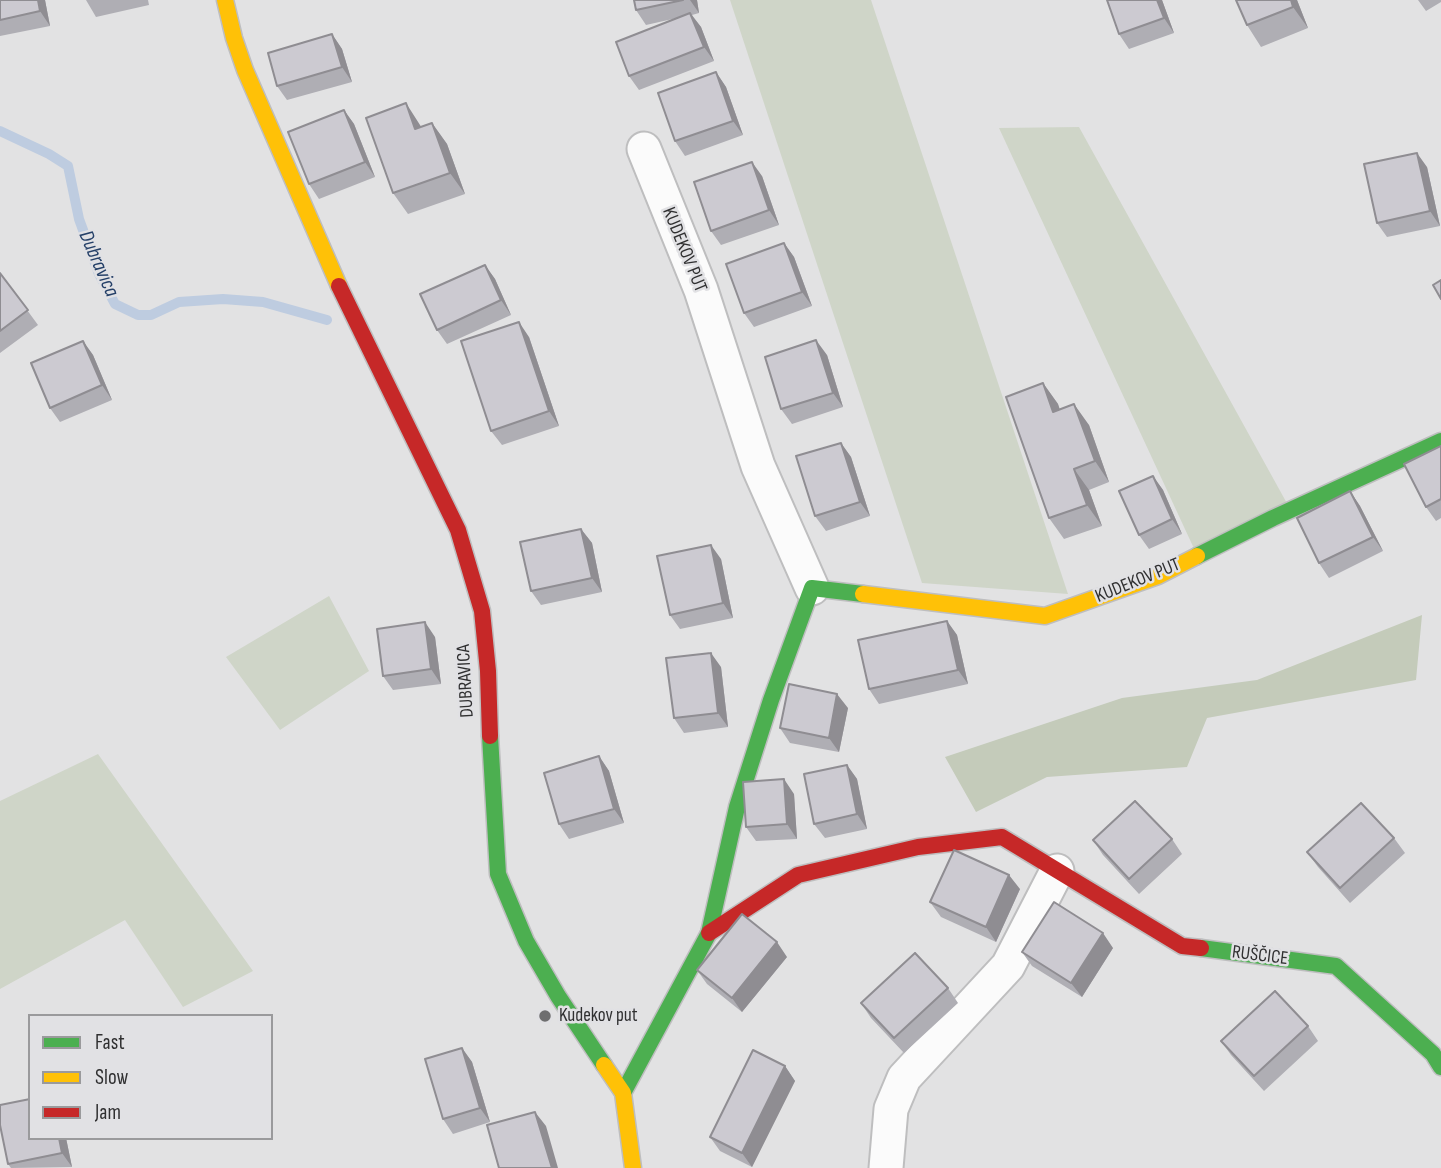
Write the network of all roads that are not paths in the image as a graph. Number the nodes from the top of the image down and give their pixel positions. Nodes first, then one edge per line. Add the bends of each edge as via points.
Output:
1 (225, 0) edge
2 (644, 149) dead end
3 (1441, 441) edge
4 (811, 588) junction
5 (1057, 871) junction
6 (709, 933) junction
7 (1441, 1067) edge
8 (623, 1093) junction
9 (633, 1168) edge
10 (886, 1168) edge

1 - 8 street, DUBRAVICA via 246,71 332,273 453,519 469,562 482,611 488,671 498,874 526,941
2 - 4 street, KUDEKOV PUT via 701,290 758,466
3 - 4 street, KUDEKOV PUT via 1158,576 1045,617
4 - 6 street via 737,807
5 - 6 street, RUŠČICE via 1002,837 918,847 798,875
5 - 7 street, RUŠČICE via 1182,946 1336,965 1433,1054
5 - 10 street via 1008,967 904,1078 891,1109
6 - 8 street
8 - 9 street, DUBRAVICA

